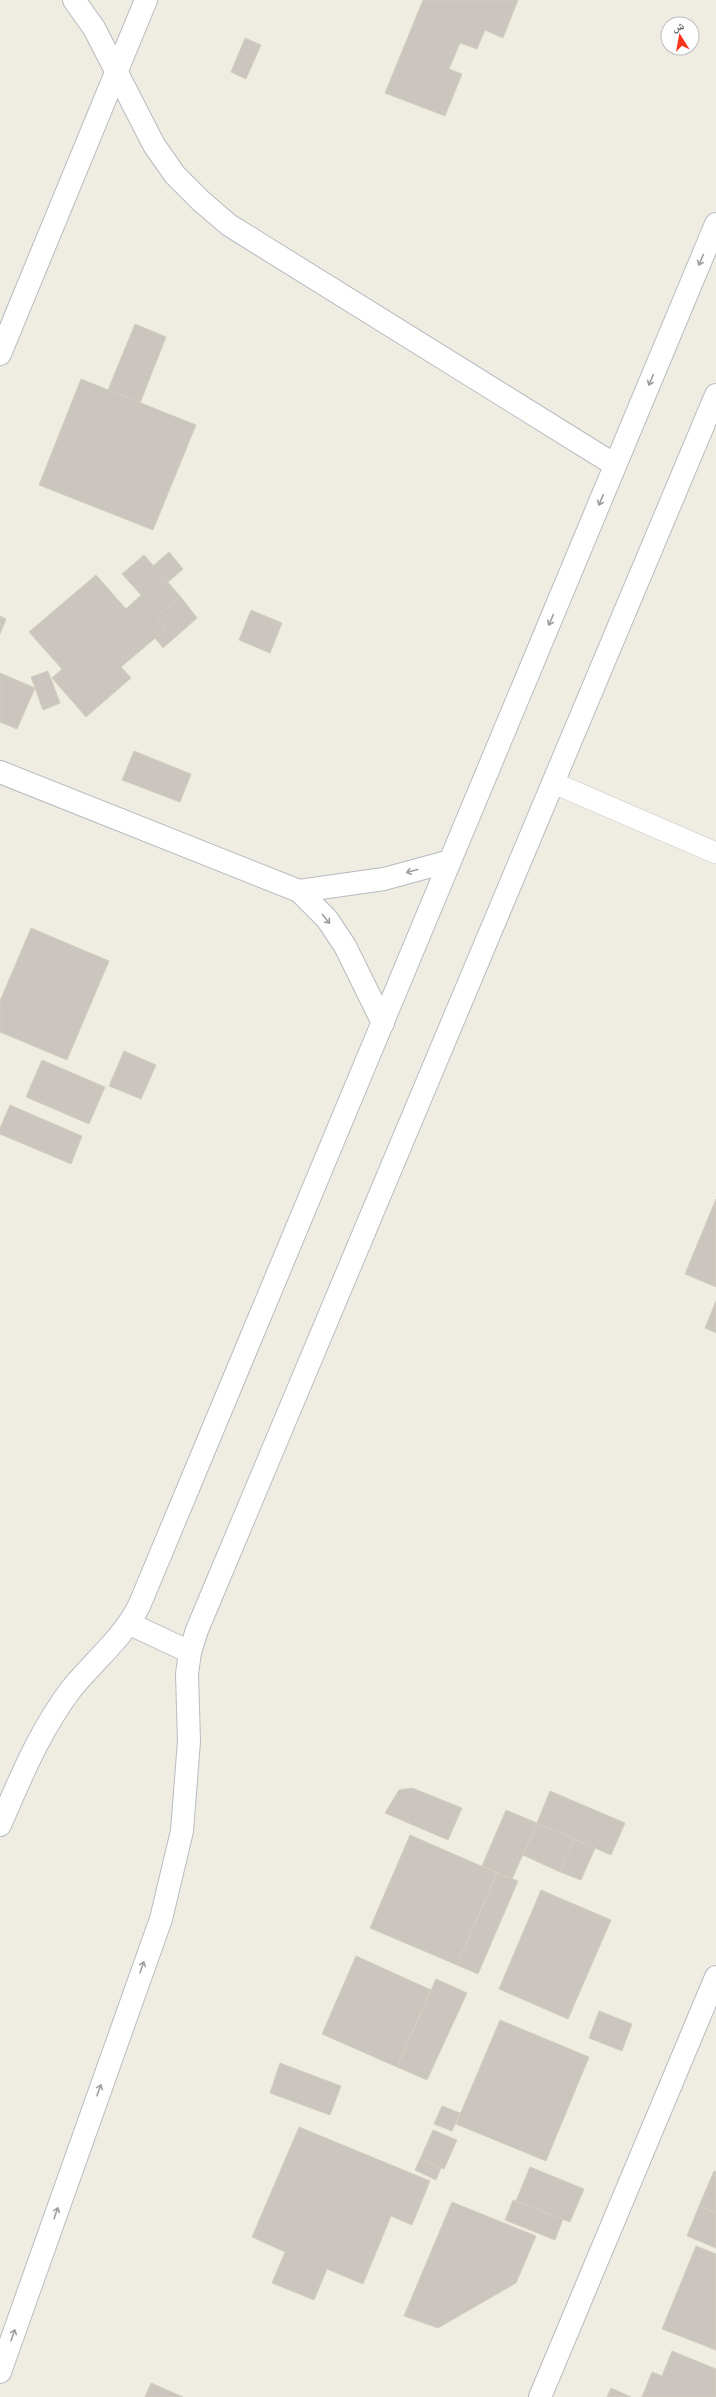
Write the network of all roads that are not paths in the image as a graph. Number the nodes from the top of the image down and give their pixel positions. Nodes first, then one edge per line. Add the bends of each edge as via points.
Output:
1 (74, 0) edge
2 (146, 0) edge
3 (117, 70) junction
4 (716, 224) edge
5 (0, 354) edge
6 (716, 395) edge
7 (615, 465) junction
8 (0, 772) edge
9 (554, 783) junction
10 (716, 853) edge
11 (450, 861) junction
12 (299, 891) junction
13 (383, 1023) junction
14 (130, 1624) junction
15 (190, 1652) junction
16 (0, 1825) edge
17 (716, 1977) edge
18 (0, 2372) edge
19 (540, 2397) edge

1 - 3 main road via 94,28
2 - 3 main road
3 - 5 main road
3 - 7 main road via 154,145 175,175 229,225
4 -> 7 main road
6 - 9 main road
7 -> 11 main road
8 - 12 main road
9 - 10 lane
9 - 15 main road via 206,1608
11 -> 12 main road via 384,879
11 - 13 main road
12 -> 13 main road via 326,919 345,946
13 - 14 main road
14 - 15 main road
14 - 16 main road via 72,1689 49,1722 29,1758
18 -> 15 main road via 161,1919 173,1875 182,1831 187,1786 187,1674
17 - 19 main road

